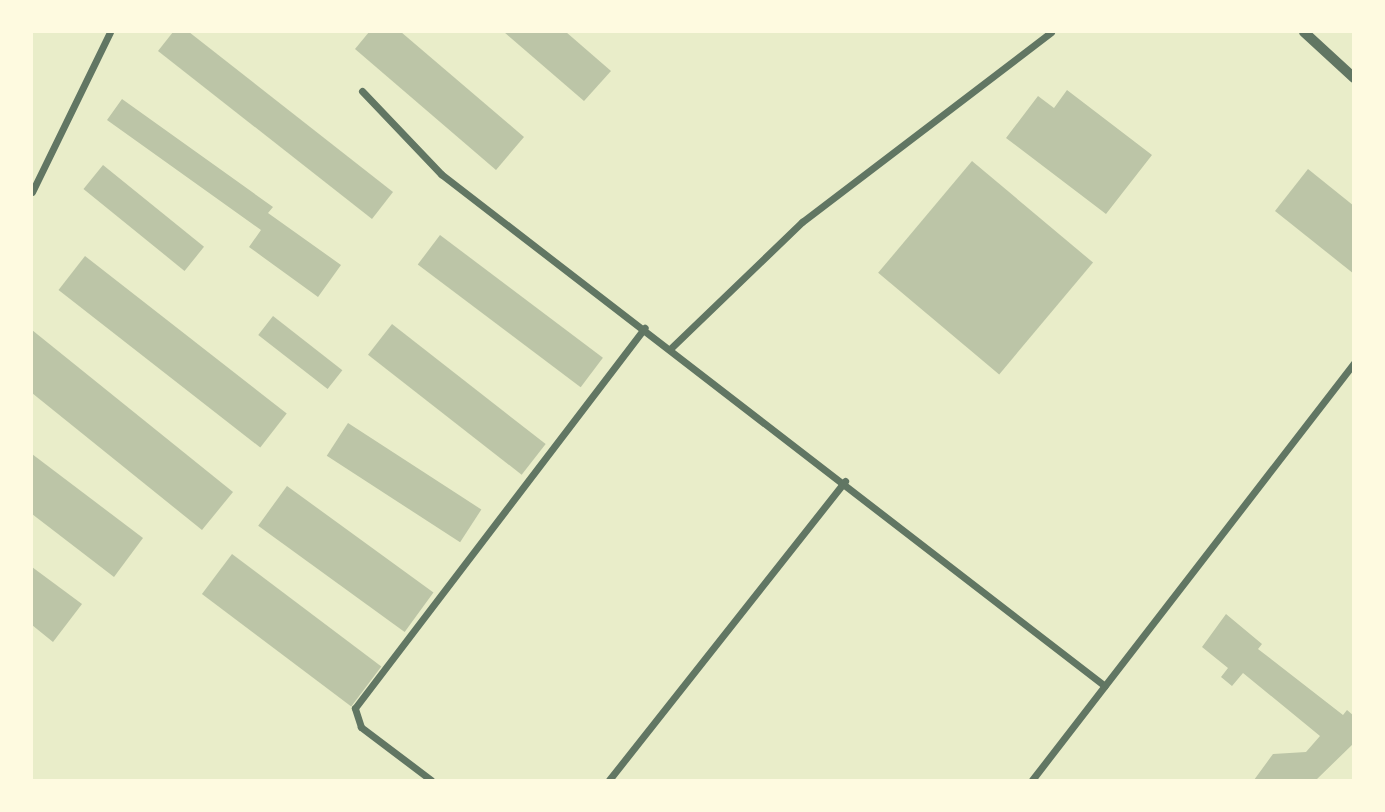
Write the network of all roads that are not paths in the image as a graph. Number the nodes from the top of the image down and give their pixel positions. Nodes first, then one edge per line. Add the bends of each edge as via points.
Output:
1 (110, 32) edge
2 (1051, 32) edge
3 (1304, 32) edge
4 (1353, 78) edge
5 (362, 91) dead end
6 (32, 192) edge
7 (645, 328) junction
8 (671, 348) junction
9 (1353, 363) edge
10 (845, 481) junction
11 (1105, 686) junction
12 (431, 780) edge
13 (609, 780) edge
14 (1032, 780) edge

1 - 6 street
2 - 8 street via 802,222
3 - 4 street
5 - 7 street via 440,174
7 - 8 street
7 - 12 street via 355,708 361,727
8 - 10 street
9 - 11 street
10 - 11 street
10 - 13 street
11 - 14 street

